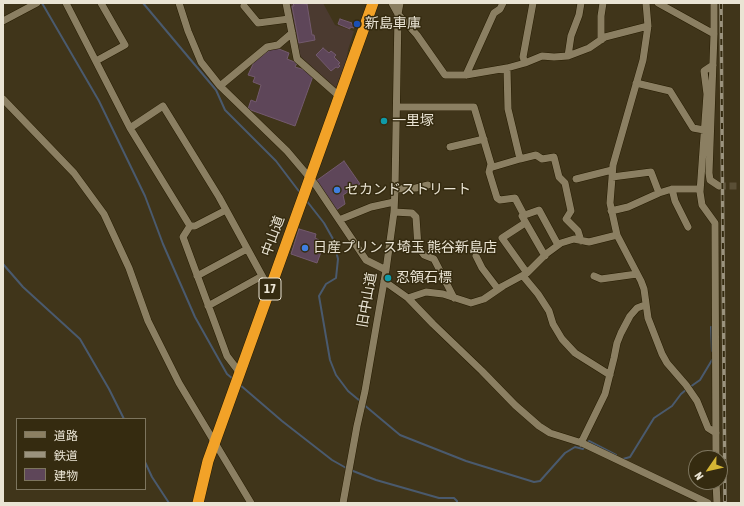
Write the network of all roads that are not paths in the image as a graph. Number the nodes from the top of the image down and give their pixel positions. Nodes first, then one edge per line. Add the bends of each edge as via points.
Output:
1 (37, 3) edge
2 (66, 3) edge
3 (101, 3) edge
4 (180, 3) edge
5 (286, 3) edge
6 (373, 3) edge
7 (392, 3) edge
8 (400, 3) edge
9 (503, 3) edge
10 (533, 3) edge
11 (581, 3) edge
12 (603, 3) edge
13 (646, 3) edge
14 (658, 3) edge
15 (714, 3) edge
16 (244, 6) dead end
17 (398, 14) junction
18 (289, 19) junction
19 (3, 20) edge
20 (648, 26) junction
21 (292, 33) junction
22 (714, 34) junction
23 (601, 40) junction
24 (568, 56) junction
25 (96, 61) junction
26 (525, 63) junction
27 (713, 65) junction
28 (507, 68) junction
29 (466, 75) junction
30 (636, 84) junction
31 (220, 86) junction
32 (339, 96) junction
33 (3, 99) edge
34 (396, 107) junction
35 (130, 128) junction
36 (704, 130) junction
37 (484, 139) junction
38 (450, 147) dead end
39 (520, 159) junction
40 (491, 164) junction
41 (612, 174) junction
42 (310, 179) junction
43 (576, 179) dead end
44 (428, 185) dead end
45 (719, 186) dead end
46 (395, 189) junction
47 (672, 189) junction
48 (700, 189) junction
49 (659, 193) junction
50 (394, 202) junction
51 (226, 210) junction
52 (611, 211) junction
53 (394, 212) junction
54 (524, 215) junction
55 (339, 220) junction
56 (525, 223) junction
57 (190, 226) junction
58 (688, 227) dead end
59 (617, 235) junction
60 (581, 241) junction
61 (558, 245) junction
62 (247, 249) junction
63 (476, 256) dead end
64 (544, 256) junction
65 (386, 270) junction
66 (637, 274) junction
67 (525, 275) junction
68 (197, 276) junction
69 (262, 276) junction
70 (594, 276) dead end
71 (384, 281) junction
72 (271, 287) junction
73 (498, 289) junction
74 (408, 298) junction
75 (454, 298) junction
76 (645, 305) junction
77 (208, 306) junction
78 (610, 375) junction
79 (238, 379) junction
80 (716, 433) junction
81 (215, 444) junction
82 (583, 444) junction
83 (716, 450) edge
84 (716, 490) edge
85 (198, 503) edge
86 (251, 503) edge
87 (344, 503) edge
88 (708, 503) edge
89 (717, 503) edge

1 - 19 street
2 - 25 street
3 - 25 street via 126,45
4 - 31 street via 201,62
5 - 18 street
6 - 32 highway, 中山道 / 17
7 - 17 street
8 - 17 street, 旧中山道
9 - 29 street via 494,13
10 - 26 street via 522,57
11 - 24 street
12 - 23 street
13 - 20 street
14 - 22 street
15 - 22 street
16 - 18 street via 258,22
17 - 29 street via 417,35 445,75
17 - 34 street, 旧中山道
18 - 21 street
20 - 23 street
20 - 30 street
21 - 31 street via 278,45 267,47
21 - 32 street via 297,59
22 - 27 street
23 - 24 street
24 - 26 street via 542,56
25 - 35 street
26 - 28 street
27 - 36 street via 704,71
27 - 45 street via 709,173 710,180
28 - 29 street
28 - 39 street via 508,109
30 - 36 street via 670,91 693,128
30 - 41 street
31 - 42 street via 287,151
32 - 42 highway, 中山道 / 17
33 - 81 street via 74,173 104,214 129,268 148,321 178,383
34 - 37 street via 474,107
34 - 46 street, 旧中山道
35 - 51 street via 163,106
35 - 57 street
36 - 48 street
37 - 38 street
37 - 40 street
39 - 40 street via 493,166
39 - 60 street via 536,155 542,159 554,157 559,177 566,183 571,211 566,219 578,231
40 - 54 street via 489,172 497,198 515,198
41 - 43 street
41 - 49 street via 651,172
41 - 52 street
42 - 55 street
42 - 72 highway, 中山道 / 17
44 - 46 street
46 - 50 street, 旧中山道
47 - 48 street
47 - 49 street
47 - 58 street
48 - 80 street via 702,204 715,223
49 - 52 street via 628,207
50 - 53 street, 旧中山道
50 - 55 street via 371,207
51 - 57 street via 195,226
51 - 62 street
52 - 59 street
53 - 65 street, 旧中山道
53 - 75 street via 412,213 416,217 418,247 424,255 434,259
54 - 56 street via 522,216
54 - 61 street via 540,210
55 - 65 street via 366,260
56 - 64 street
56 - 67 street via 502,238
57 - 68 street via 183,237
59 - 60 street via 589,242
59 - 66 street
60 - 61 street via 574,239
61 - 64 street
62 - 68 street
62 - 69 street
63 - 73 street
64 - 67 street
65 - 71 street, 旧中山道
66 - 70 street via 601,279
66 - 76 street via 644,289
67 - 73 street
67 - 78 street via 549,311 562,339 575,353
68 - 77 street
69 - 72 street
69 - 77 street
71 - 74 street
71 - 87 street, 旧中山道
72 - 79 highway, 中山道 / 17
73 - 75 street via 484,299 471,303
74 - 75 street via 426,292
74 - 82 street via 539,426 550,433
76 - 78 street via 637,308 621,332
76 - 80 street via 662,354 689,388 708,428
77 - 79 street
78 - 82 street via 605,394
79 - 81 highway, 中山道 / 17
80 - 83 street
81 - 85 highway, 中山道 / 17
81 - 86 street
82 - 88 street
84 - 89 street

